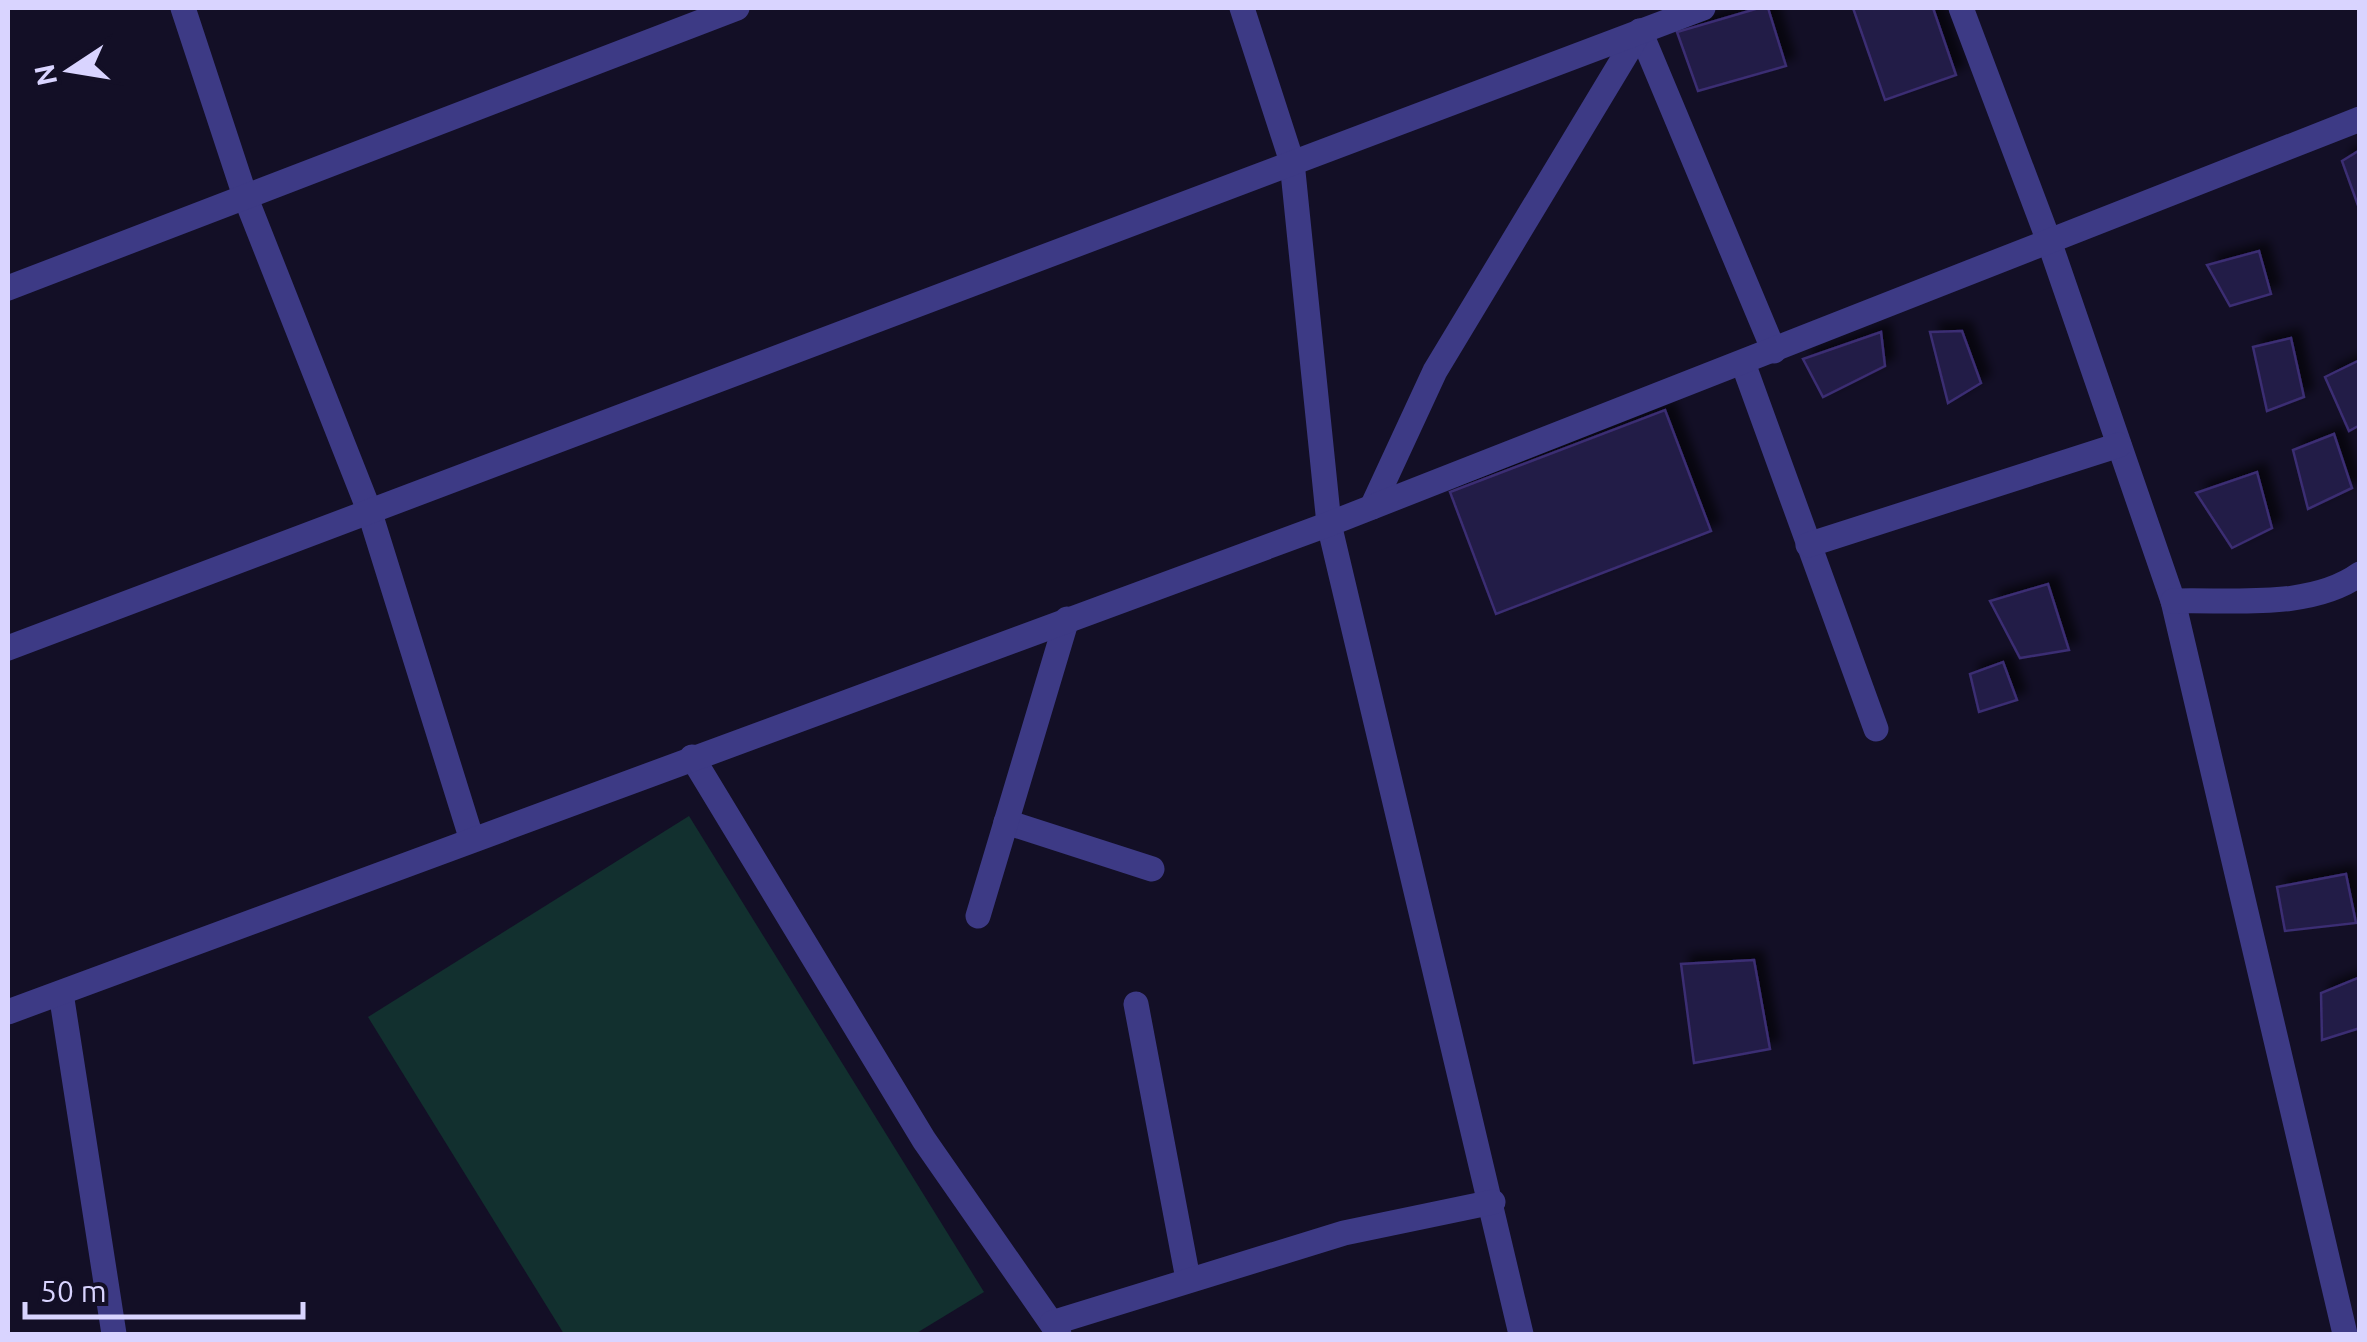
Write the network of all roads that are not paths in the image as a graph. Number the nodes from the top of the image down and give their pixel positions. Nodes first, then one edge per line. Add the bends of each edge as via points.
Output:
1 (183, 8) edge
2 (737, 8) edge
3 (1242, 8) edge
4 (1703, 8) edge
5 (1961, 8) edge
6 (1640, 32) junction
7 (2360, 119) edge
8 (1292, 162) junction
9 (245, 196) junction
10 (2050, 244) junction
11 (8, 288) edge
12 (1774, 351) junction
13 (1743, 363) junction
14 (2119, 444) junction
15 (1372, 507) junction
16 (369, 510) junction
17 (1329, 524) junction
18 (1808, 545) junction
19 (2360, 574) edge
20 (2173, 601) junction
21 (1067, 619) junction
22 (8, 648) edge
23 (1876, 728) dead end
24 (692, 756) junction
25 (1006, 822) junction
26 (471, 837) junction
27 (1152, 869) dead end
28 (978, 916) dead end
29 (61, 993) junction
30 (1136, 1004) dead end
31 (8, 1012) edge
32 (1493, 1202) junction
33 (1188, 1279) junction
34 (1056, 1329) edge
35 (114, 1334) edge
36 (1521, 1334) edge
37 (2345, 1334) edge

1 - 9 street
2 - 9 street
3 - 8 street
4 - 6 street
5 - 10 street
6 - 8 street
6 - 12 street
6 - 15 street via 1435,370
7 - 10 street
8 - 16 street
8 - 17 street
9 - 11 street
9 - 16 street
10 - 12 street
10 - 14 street
12 - 13 street
13 - 15 street
13 - 18 street
14 - 18 street
14 - 20 street
15 - 17 street
16 - 22 street
16 - 26 street
17 - 21 street
17 - 32 street
18 - 23 street
19 - 20 street via 2331,591 2302,596
20 - 37 street
21 - 24 street
21 - 25 street
24 - 26 street
24 - 34 street via 924,1140
25 - 27 street
25 - 28 street
26 - 29 street
29 - 31 street
29 - 35 street
30 - 33 street
32 - 33 street via 1344,1233
32 - 36 street
33 - 34 street

